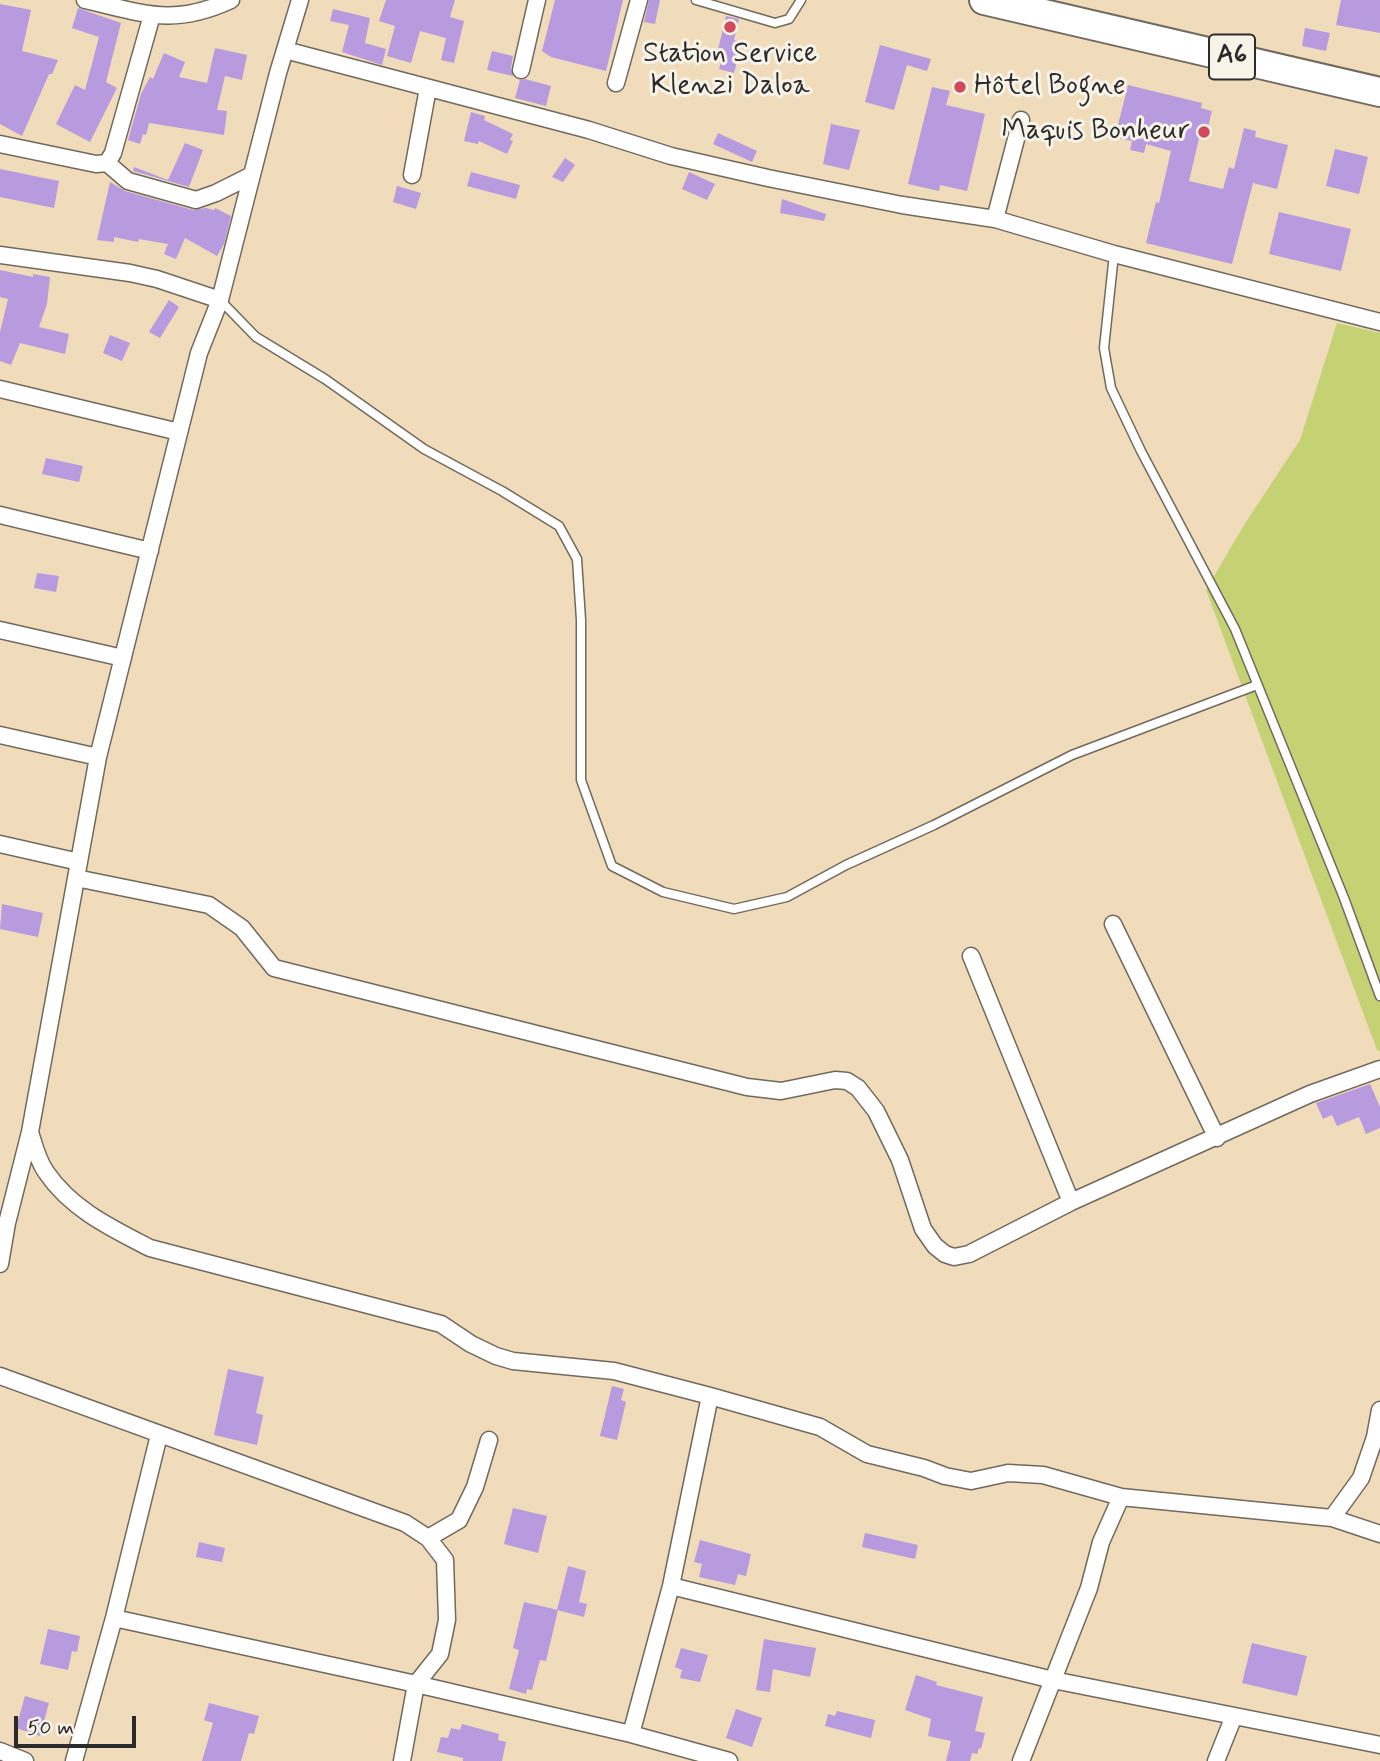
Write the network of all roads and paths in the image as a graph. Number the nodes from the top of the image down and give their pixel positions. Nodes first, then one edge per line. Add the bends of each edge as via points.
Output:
1 (85, 0) edge
2 (231, 0) edge
3 (300, 0) edge
4 (537, 0) edge
5 (639, 0) edge
6 (696, 0) edge
7 (802, 0) edge
8 (984, 0) edge
9 (152, 15) junction
10 (285, 50) junction
11 (521, 70) dead end
12 (616, 83) dead end
13 (428, 88) junction
14 (1380, 92) edge
15 (1021, 120) dead end
16 (0, 144) edge
17 (107, 163) junction
18 (412, 174) dead end
19 (252, 175) junction
20 (995, 219) junction
21 (0, 254) edge
22 (1114, 254) junction
23 (220, 300) junction
24 (1380, 322) edge
25 (0, 389) edge
26 (179, 432) junction
27 (0, 515) edge
28 (150, 551) junction
29 (0, 630) edge
30 (123, 658) junction
31 (1257, 685) junction
32 (0, 734) edge
33 (98, 757) junction
34 (0, 844) edge
35 (78, 870) junction
36 (1113, 924) dead end
37 (971, 956) dead end
38 (1380, 996) edge
39 (1380, 1069) edge
40 (30, 1132) junction
41 (1217, 1138) junction
42 (1071, 1202) junction
43 (4, 1222) edge
44 (0, 1264) edge
45 (0, 1376) edge
46 (710, 1396) junction
47 (1380, 1410) edge
48 (159, 1435) junction
49 (489, 1440) dead end
50 (1121, 1497) junction
51 (1332, 1518) junction
52 (1380, 1534) edge
53 (428, 1538) junction
54 (671, 1586) junction
55 (114, 1618) junction
56 (1053, 1680) junction
57 (416, 1684) junction
58 (1234, 1716) junction
59 (631, 1734) junction
60 (1380, 1745) edge
61 (0, 1751) edge
62 (1380, 1753) edge
63 (25, 1761) edge
64 (74, 1761) edge
65 (402, 1761) edge
66 (729, 1761) edge
67 (1021, 1761) edge
68 (1216, 1761) edge
69 (1378, 1761) edge

1 - 9 street
2 - 9 street via 192,15
3 - 10 street
4 - 11 street
5 - 12 street
6 - 7 lane via 775,23 789,19
8 - 14 highway, A6
9 - 17 street
10 - 13 street
10 - 19 street
13 - 18 street
13 - 20 street via 671,156 902,205
15 - 20 street
16 - 17 street
17 - 19 street via 128,181 196,200
19 - 23 street
20 - 22 street
21 - 23 street via 130,273
22 - 24 street
22 - 31 lane via 1104,348 1111,388 1235,629
23 - 26 street via 199,354
23 - 31 lane via 256,337 424,449 559,526 577,559 581,780 612,866 663,892 734,909 787,897 1072,755
25 - 26 street
26 - 28 street
27 - 28 street
28 - 30 street
29 - 30 street
30 - 33 street
31 - 38 lane
32 - 33 street
33 - 35 street
34 - 35 street
35 - 40 street
35 - 42 street via 209,905 243,928 274,968 747,1087 781,1091 847,1081 876,1111 900,1160 923,1228 945,1254 969,1254
36 - 41 street
37 - 42 street
39 - 41 street via 1311,1094
40 - 43 street
40 - 46 street via 44,1171 69,1200 150,1248 440,1324 471,1344 513,1361 614,1371
41 - 42 street
43 - 44 street
45 - 48 street
46 - 50 street via 820,1427 867,1454 945,1476 971,1481 1008,1473 1043,1475
46 - 54 street
47 - 51 street via 1361,1478
48 - 53 street via 404,1523
48 - 55 street
49 - 53 street via 459,1520
50 - 51 street
50 - 56 street
51 - 52 street
53 - 57 street via 445,1560 447,1620 440,1654
54 - 56 street
54 - 59 street
55 - 57 street
55 - 64 street
56 - 58 street
56 - 67 street
57 - 59 street
57 - 65 street
58 - 60 street
58 - 68 street
59 - 66 street
61 - 63 street
62 - 69 street

